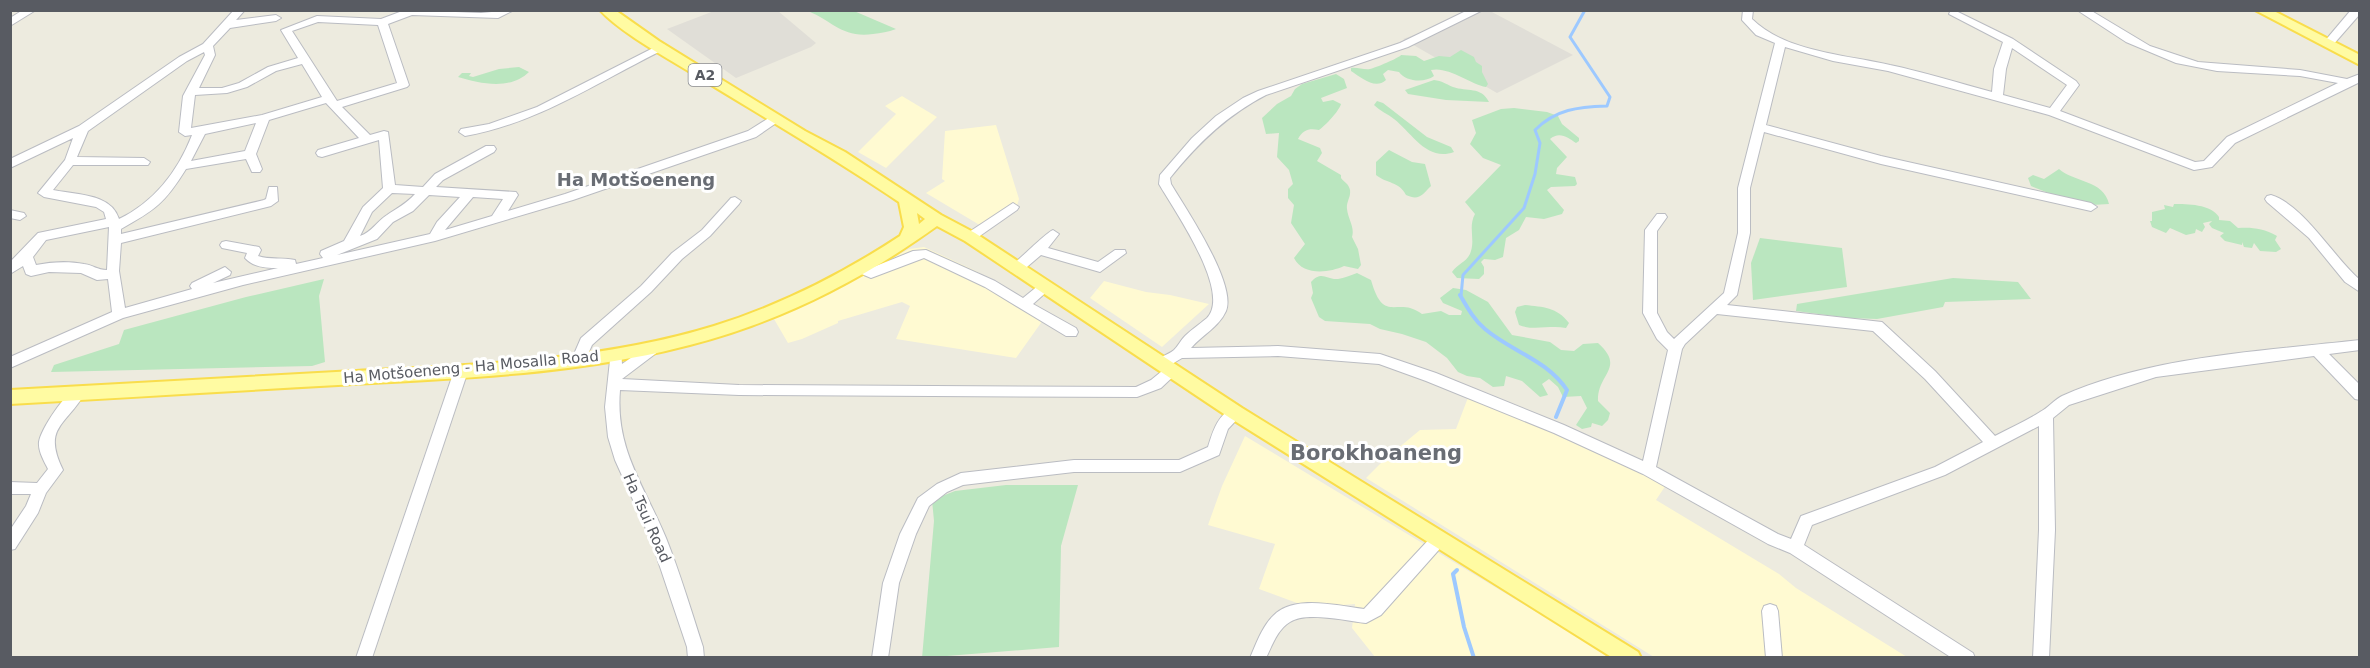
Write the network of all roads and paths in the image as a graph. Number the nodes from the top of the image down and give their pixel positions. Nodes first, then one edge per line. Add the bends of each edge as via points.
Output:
1 (31, 10) edge
2 (240, 10) edge
3 (509, 10) edge
4 (606, 10) edge
5 (1478, 10) edge
6 (1748, 10) edge
7 (2082, 10) edge
8 (2261, 10) edge
9 (2357, 10) edge
10 (410, 11) edge
11 (272, 14) edge
12 (1954, 14) dead end
13 (382, 22) junction
14 (10, 23) edge
15 (226, 25) junction
16 (286, 30) junction
17 (2009, 41) junction
18 (1781, 42) junction
19 (2328, 44) junction
20 (207, 46) junction
21 (661, 47) junction
22 (306, 59) junction
23 (2360, 61) edge
24 (2360, 77) edge
25 (2346, 82) junction
26 (192, 92) junction
27 (1997, 96) junction
28 (332, 102) junction
29 (2053, 112) junction
30 (264, 118) junction
31 (776, 118) junction
32 (1760, 127) junction
33 (83, 129) junction
34 (200, 131) junction
35 (465, 132) dead end
36 (368, 140) junction
37 (490, 149) dead end
38 (322, 153) dead end
39 (250, 154) junction
40 (70, 161) junction
41 (144, 162) dead end
42 (10, 164) edge
43 (183, 166) junction
44 (256, 169) dead end
45 (389, 189) junction
46 (273, 190) dead end
47 (425, 192) junction
48 (470, 193) junction
49 (906, 198) junction
50 (2271, 199) dead end
51 (735, 201) dead end
52 (1013, 207) dead end
53 (2091, 207) dead end
54 (1661, 217) dead end
55 (496, 218) junction
56 (936, 219) junction
57 (114, 230) junction
58 (964, 234) junction
59 (1053, 234) dead end
60 (435, 237) junction
61 (906, 242) junction
62 (349, 244) junction
63 (226, 245) dead end
64 (1039, 250) junction
65 (1120, 253) dead end
66 (26, 256) junction
67 (862, 269) junction
68 (1016, 269) junction
69 (10, 270) edge
70 (225, 272) dead end
71 (113, 274) junction
72 (2360, 287) edge
73 (1044, 288) junction
74 (170, 300) junction
75 (1024, 304) junction
76 (1715, 309) junction
77 (119, 314) junction
78 (1071, 332) dead end
79 (2360, 345) edge
80 (654, 347) junction
81 (1675, 350) junction
82 (2318, 351) junction
83 (1180, 353) junction
84 (616, 355) junction
85 (578, 361) junction
86 (10, 363) edge
87 (1167, 367) junction
88 (461, 372) junction
89 (615, 380) junction
90 (78, 393) junction
91 (2360, 395) edge
92 (10, 397) edge
93 (1236, 413) junction
94 (2046, 416) junction
95 (1993, 443) junction
96 (1648, 470) junction
97 (10, 488) edge
98 (40, 490) junction
99 (1439, 539) junction
100 (10, 544) edge
101 (1795, 548) junction
102 (1770, 612) dead end
103 (364, 657) edge
104 (696, 657) edge
105 (880, 657) edge
106 (1258, 657) edge
107 (1631, 657) edge
108 (1774, 657) edge
109 (1967, 657) edge
110 (2041, 657) edge

1 - 14 street
2 - 15 street
3 - 10 street via 481,16
4 - 21 main road, A2
5 - 83 street via 1404,45 1241,102 1206,130 1173,166 1164,178 1165,184 1222,292 1221,308 1213,320
6 - 18 street via 1747,20 1752,27
7 - 25 street via 2124,38 2184,62
8 - 19 main road
9 - 19 street
10 - 13 street
11 - 15 street
11 - 16 street
12 - 17 street
13 - 16 street via 317,19
13 - 28 street via 403,85
15 - 20 street
16 - 22 street
17 - 27 street
17 - 29 street via 2072,83
18 - 27 street
18 - 32 street
19 - 23 main road
20 - 26 street via 210,55
20 - 33 street via 183,58
21 - 31 main road, A2
21 - 35 street via 547,107
22 - 26 street via 263,72 233,88
22 - 28 street
24 - 25 street
25 - 29 street via 2231,140 2203,167
26 - 34 street via 184,132
27 - 29 street
28 - 30 street
28 - 36 street
30 - 34 street
30 - 39 street
31 - 49 main road, A2
31 - 55 street via 752,134
32 - 53 street via 1881,160
32 - 76 street via 1744,188 1744,233 1735,279 1730,295
33 - 40 street
33 - 42 street
34 - 43 street
36 - 38 street
36 - 45 street via 384,135
37 - 47 street via 439,177
39 - 43 street
39 - 44 street
40 - 41 street
40 - 57 street via 44,193 99,203 110,210
43 - 57 street via 149,209
45 - 47 street
45 - 62 street via 368,210
46 - 57 street via 272,201 267,203
47 - 48 street
47 - 62 street via 373,236
48 - 55 street via 512,195
48 - 60 street
49 - 56 main road, A2
49 - 61 main road via 912,227
50 - 72 street via 2301,221 2347,279
51 - 85 street via 706,233 586,342
52 - 58 street
54 - 81 street via 1651,230 1650,313
55 - 60 street
56 - 58 main road, A2
56 - 61 main road, Ha Motšoeneng - Ha Mosalla Road
57 - 66 street via 42,236
57 - 71 street
58 - 61 main road via 927,234
58 - 68 main road, A2
59 - 64 street
60 - 74 street
61 - 67 main road, Ha Motšoeneng - Ha Mosalla Road
62 - 63 street via 331,253 284,264 264,263 251,258 255,250
64 - 65 street via 1100,267
64 - 68 street
66 - 69 street
66 - 71 street via 31,271 83,268 98,275
67 - 75 street via 872,273 926,254
67 - 80 main road, Ha Motšoeneng - Ha Mosalla Road via 762,316
68 - 73 main road, A2
70 - 74 street
71 - 77 street
73 - 75 street
73 - 87 main road, A2
74 - 77 street
75 - 78 street
76 - 81 street via 1680,340
76 - 95 street via 1877,326 1930,375
77 - 86 street
79 - 82 street
80 - 84 main road, Ha Motšoeneng - Ha Mosalla Road
80 - 89 street
81 - 96 street
82 - 91 street
82 - 94 street via 2156,372 2064,401
83 - 87 street
83 - 96 street via 1278,351 1380,359 1538,420
84 - 85 main road, Ha Motšoeneng - Ha Mosalla Road
84 - 89 street, Ha Tsui Road
85 - 88 main road, Ha Motšoeneng - Ha Mosalla Road
87 - 89 street via 1156,384 1137,392 739,390
87 - 93 main road, A2
88 - 90 main road, Ha Motšoeneng - Ha Mosalla Road
88 - 103 street
89 - 104 street, Ha Tsui Road via 614,435 666,556
90 - 92 main road, Ha Motšoeneng - Ha Mosalla Road
90 - 98 street via 62,411 46,442 57,470
93 - 99 main road, A2
93 - 105 street via 1222,426 1214,451 1180,466 1074,466 961,478 942,488 923,502 908,534 891,583
94 - 95 street
94 - 110 street via 2047,530
95 - 101 street via 1940,471 1806,521
96 - 101 street
97 - 98 street
98 - 100 street via 33,509
99 - 106 street via 1366,616 1302,611 1283,617
99 - 107 main road, A2
101 - 109 street
102 - 108 street

